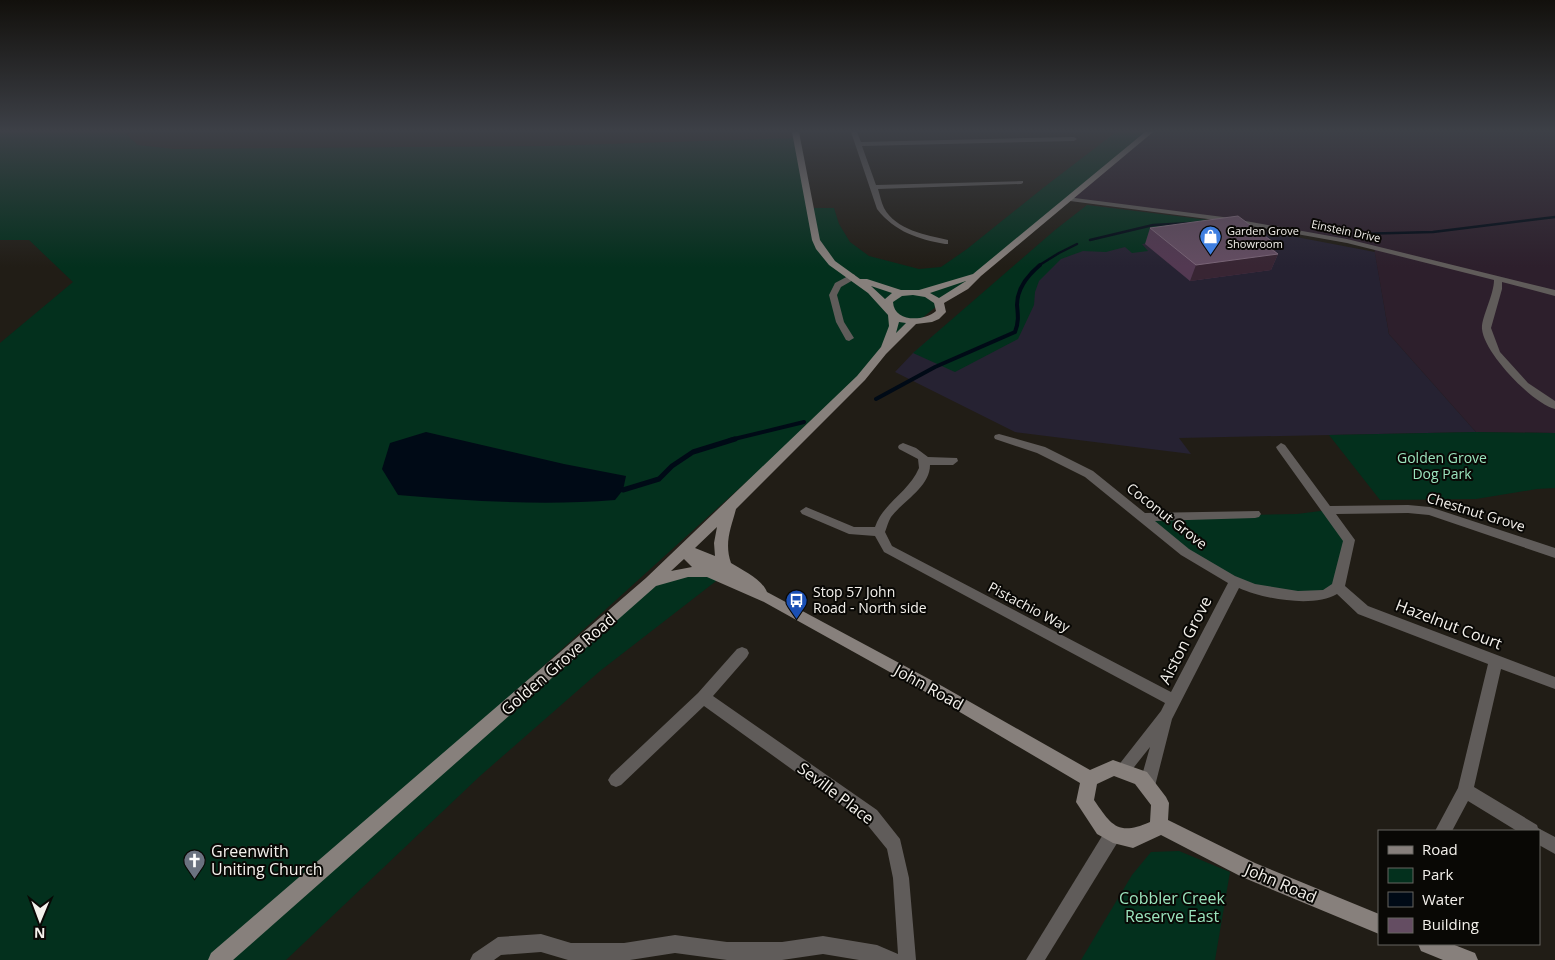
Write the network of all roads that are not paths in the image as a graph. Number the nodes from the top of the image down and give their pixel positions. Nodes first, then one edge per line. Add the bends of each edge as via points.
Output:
1 (804, 177) edge
2 (869, 177) edge
3 (1097, 177) edge
4 (1021, 182) dead end
5 (873, 187) junction
6 (1070, 199) junction
7 (945, 242) dead end
8 (978, 274) junction
9 (852, 277) junction
10 (1498, 279) junction
11 (900, 293) junction
12 (920, 293) junction
13 (1555, 293) edge
14 (939, 302) junction
15 (890, 311) junction
16 (914, 321) junction
17 (849, 338) dead end
18 (882, 352) junction
19 (1555, 406) edge
20 (999, 437) dead end
21 (903, 447) dead end
22 (1281, 447) dead end
23 (925, 461) junction
24 (953, 461) dead end
25 (732, 506) junction
26 (1328, 510) junction
27 (806, 511) dead end
28 (1255, 514) dead end
29 (1142, 517) junction
30 (879, 532) junction
31 (684, 550) junction
32 (1555, 553) edge
33 (725, 566) junction
34 (708, 572) junction
35 (1236, 581) junction
36 (651, 582) junction
37 (1338, 587) junction
38 (768, 598) junction
39 (742, 653) dead end
40 (1496, 661) junction
41 (1555, 683) edge
42 (703, 697) junction
43 (1174, 701) junction
44 (1166, 716) junction
45 (1122, 771) junction
46 (1089, 779) junction
47 (616, 780) dead end
48 (1147, 786) junction
49 (1465, 790) junction
50 (1159, 825) junction
51 (1444, 830) edge
52 (1529, 830) edge
53 (1113, 834) junction
54 (1540, 837) edge
55 (1555, 846) edge
56 (1378, 924) edge
57 (1430, 945) edge
58 (218, 960) edge
59 (478, 960) edge
60 (891, 960) edge
61 (907, 960) edge
62 (1034, 960) edge
63 (1468, 960) edge

1 - 9 main road via 818,245 827,259
2 - 5 street
3 - 6 main road
4 - 5 street
5 - 7 street via 887,217 897,225 921,238
6 - 8 main road
6 - 10 street, Einstein Drive via 1223,219 1347,241
8 - 12 main road
8 - 14 main road via 965,287
9 - 11 main road
9 - 15 main road
9 - 17 street via 838,285 833,295 840,322
10 - 13 street, Einstein Drive
10 - 19 street via 1486,328 1496,352 1525,385
11 - 12 main road
11 - 15 main road via 889,299
12 - 14 main road
14 - 16 main road via 942,307 938,316
15 - 16 main road
15 - 18 main road, Golden Grove Road via 894,326
16 - 18 main road, Golden Grove Road
18 - 25 main road, Golden Grove Road via 861,378
20 - 29 street, Coconut Grove via 1041,450 1089,474
21 - 23 street
22 - 26 street
23 - 24 street
23 - 30 street via 912,491 885,516
25 - 31 main road, Golden Grove Road
25 - 33 main road via 721,533 719,548
26 - 32 street, Chestnut Grove via 1430,511
26 - 37 street via 1349,540
27 - 30 street via 853,531
28 - 29 street
29 - 35 street, Coconut Grove via 1185,552
30 - 43 street, Pistachio Way via 888,549
31 - 33 main road, John Road via 704,555
31 - 34 main road, John Road via 695,564
31 - 36 main road, Golden Grove Road
33 - 38 main road, John Road via 743,576
34 - 36 main road via 688,572
34 - 38 main road, John Road
35 - 37 street, Coconut Grove via 1253,589 1298,596 1325,595
35 - 43 street, Aiston Grove
36 - 58 main road, Golden Grove Road
37 - 40 street, Hazelnut Court via 1363,610
38 - 46 main road, John Road via 1013,733
39 - 42 street
40 - 41 street, Hazelnut Court
40 - 49 street
42 - 47 street
42 - 61 street, Seville Place via 871,816 894,845 901,878
43 - 44 street, Aiston Grove
44 - 45 street, Aiston Grove
44 - 48 street, Aiston Grove
45 - 46 main road via 1113,768
45 - 48 main road via 1141,778
46 - 53 main road via 1085,802 1103,828
48 - 50 main road via 1160,803
49 - 51 street
49 - 52 street
50 - 53 main road via 1134,839
50 - 56 main road, John Road via 1249,870
53 - 62 street
54 - 55 street
57 - 63 main road
59 - 60 street via 498,946 541,943 571,952 624,952 675,944 727,951 782,951 823,945 877,954

